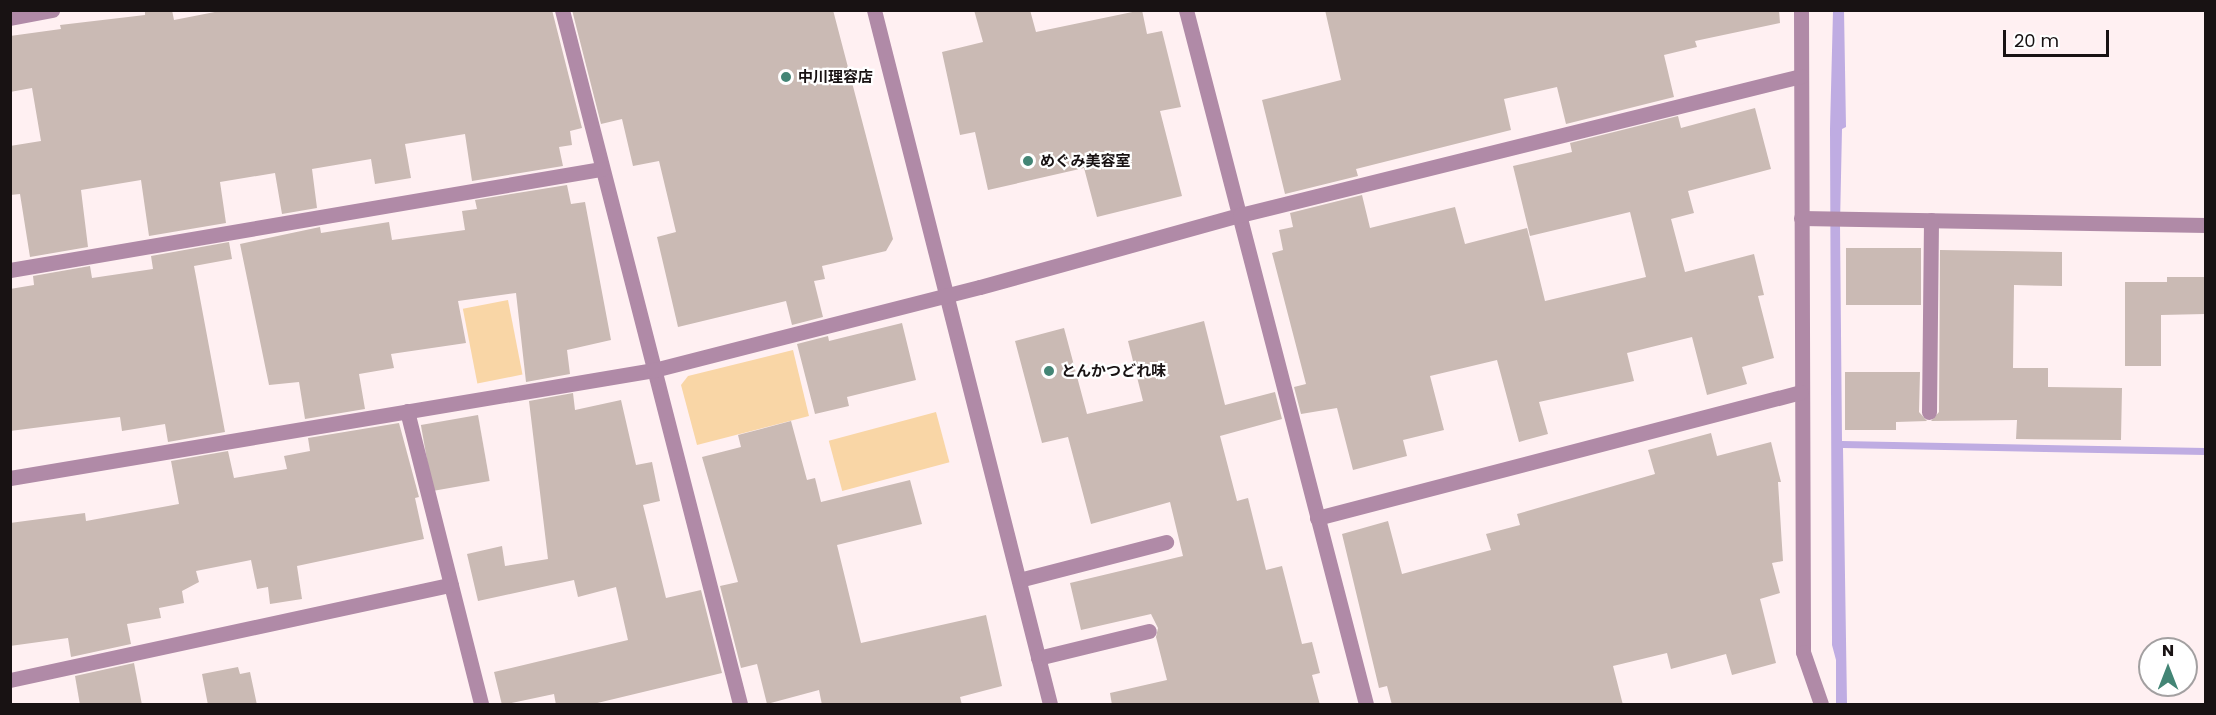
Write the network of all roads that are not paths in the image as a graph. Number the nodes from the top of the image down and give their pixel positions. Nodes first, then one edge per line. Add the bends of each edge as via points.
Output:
1 (52, 10) edge
2 (562, 10) edge
3 (874, 10) edge
4 (1186, 10) edge
5 (1800, 10) edge
6 (10, 18) edge
7 (1802, 76) junction
8 (601, 169) junction
9 (1240, 215) junction
10 (1802, 218) junction
11 (1931, 220) junction
12 (2205, 225) edge
13 (10, 270) edge
14 (944, 296) junction
15 (654, 370) junction
16 (1801, 392) junction
17 (407, 411) junction
18 (1929, 411) dead end
19 (10, 478) edge
20 (1317, 518) junction
21 (1166, 542) dead end
22 (1019, 580) junction
23 (451, 585) junction
24 (1149, 631) dead end
25 (1038, 658) junction
26 (10, 680) edge
27 (1819, 704) edge
28 (481, 705) edge
29 (740, 705) edge
30 (1050, 705) edge
31 (1366, 705) edge

1 - 6 street
2 - 8 street
3 - 14 street
4 - 9 street
5 - 7 street
7 - 9 street
7 - 10 street
8 - 13 street
8 - 15 street
9 - 14 street
9 - 20 street
10 - 11 street
10 - 16 street
11 - 12 street
11 - 18 street
14 - 15 street
14 - 22 street
15 - 17 street
15 - 29 street
16 - 20 street
16 - 27 street via 1803,652
17 - 19 street
17 - 23 street
20 - 31 street
21 - 22 street
22 - 25 street
23 - 26 street
23 - 28 street
24 - 25 street
25 - 30 street

